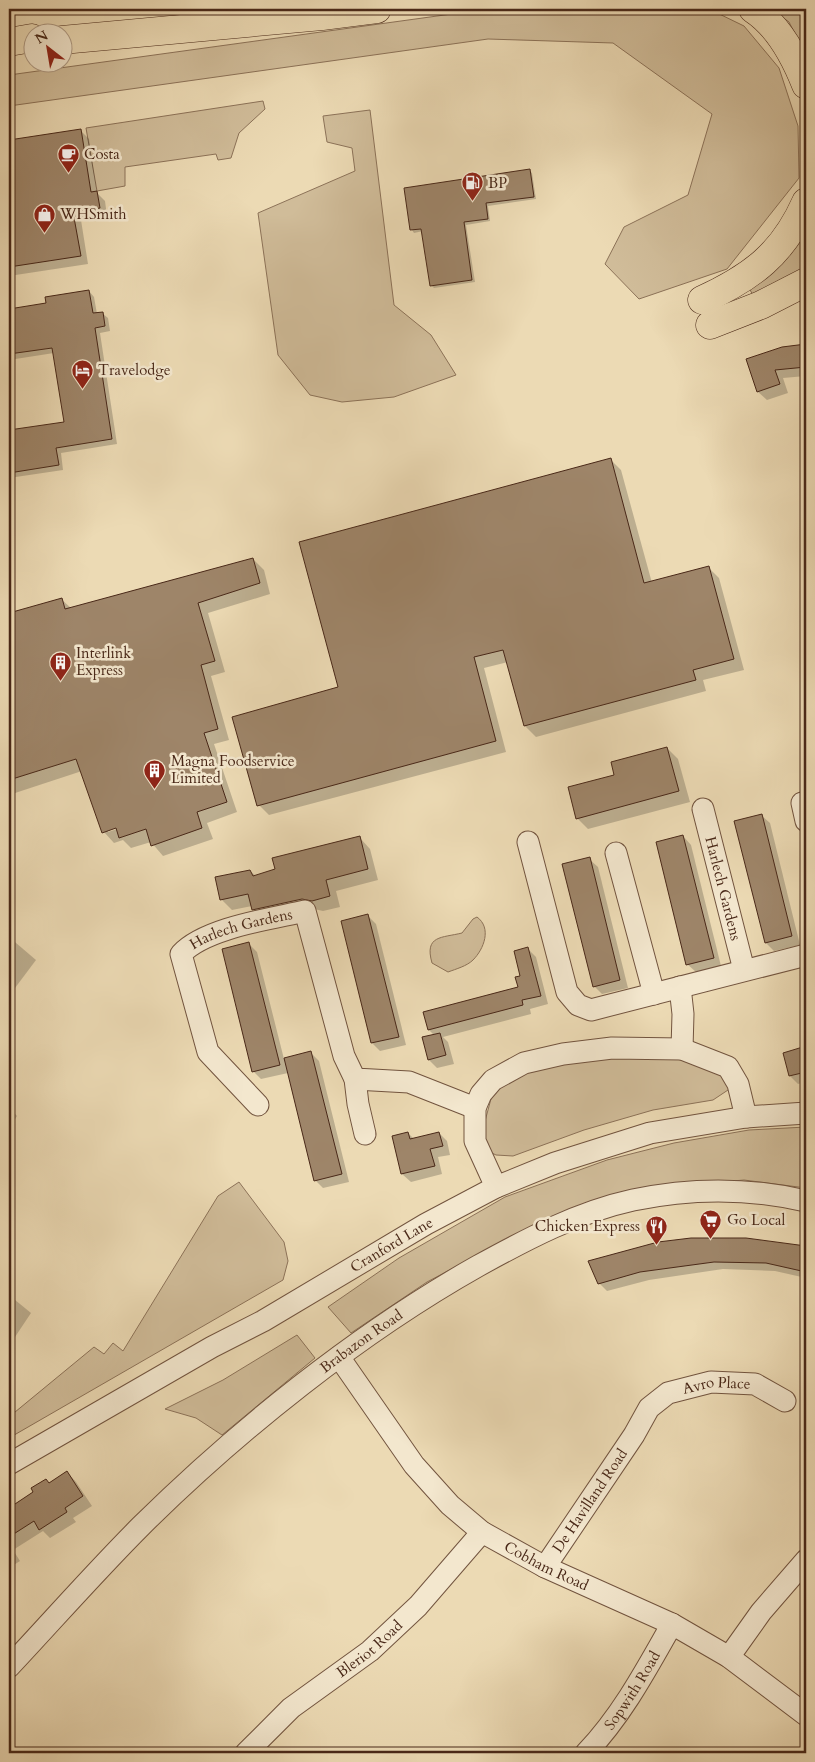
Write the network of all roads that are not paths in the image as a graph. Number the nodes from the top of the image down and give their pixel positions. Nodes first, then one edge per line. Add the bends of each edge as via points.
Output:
1 (200, 9) edge
2 (378, 9) edge
3 (753, 9) edge
4 (72, 31) edge
5 (72, 39) edge
6 (22, 41) edge
7 (22, 43) edge
8 (9, 44) edge
9 (806, 85) edge
10 (806, 202) edge
11 (806, 282) edge
12 (702, 300) dead end
13 (710, 326) dead end
14 (703, 809) dead end
15 (528, 842) dead end
16 (616, 853) dead end
17 (806, 955) edge
18 (744, 970) junction
19 (680, 987) junction
20 (654, 994) junction
21 (682, 1049) junction
22 (355, 1079) junction
23 (258, 1105) dead end
24 (475, 1108) junction
25 (806, 1112) edge
26 (746, 1116) junction
27 (365, 1134) dead end
28 (496, 1187) junction
29 (806, 1201) edge
30 (339, 1357) junction
31 (785, 1401) dead end
32 (634, 1435) joint
33 (9, 1464) edge
34 (482, 1532) junction
35 (806, 1560) edge
36 (545, 1567) junction
37 (672, 1624) junction
38 (729, 1657) junction
39 (9, 1667) edge
40 (806, 1715) edge
41 (247, 1753) edge
42 (586, 1753) edge

1 - 4 highway
2 - 5 highway
3 - 9 highway via 783,38
6 - 8 highway
7 - 8 highway
10 - 12 highway via 797,222 773,254 747,277
11 - 13 highway
14 - 18 street, Harlech Gardens
15 - 20 street via 567,992 578,1005 591,1010
16 - 20 street
17 - 18 street
18 - 19 street
19 - 20 street
19 - 21 street
21 - 24 street via 612,1048 524,1063 493,1080 481,1094
21 - 26 street via 728,1067 742,1094
22 - 23 street, Harlech Gardens via 344,1056 305,910 206,936 190,944 181,954 208,1052
22 - 24 street via 409,1082
22 - 27 street, Harlech Gardens
24 - 28 street via 475,1141
25 - 26 street, Cranford Lane
26 - 28 street, Cranford Lane via 625,1140
28 - 33 street, Cranford Lane
29 - 30 street, Brabazon Road via 784,1196 708,1191 633,1200 595,1211 550,1227 432,1292
30 - 34 street, Cobham Road via 414,1465 450,1505
30 - 39 street, Brabazon Road via 237,1439 142,1525
31 - 32 street, Avro Place via 755,1384 711,1382 668,1393 649,1408
32 - 36 street, De Havilland Road
34 - 36 street, Cobham Road
34 - 41 street, Bleriot Road via 418,1606 370,1651 291,1708
35 - 38 street via 761,1612
36 - 37 street, Cobham Road
37 - 38 street, Cobham Road
37 - 42 street, Sopwith Road via 635,1689
38 - 40 street, Cobham Road

